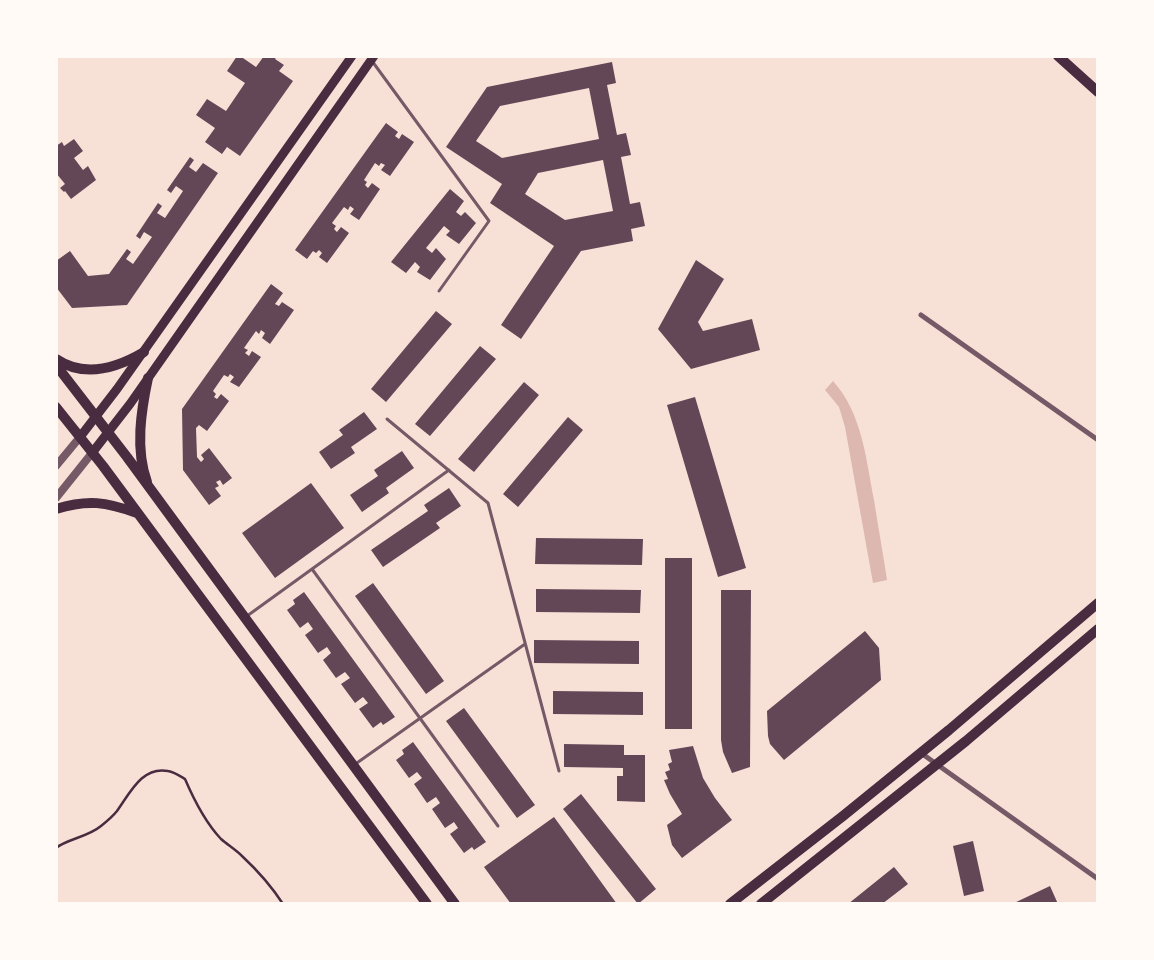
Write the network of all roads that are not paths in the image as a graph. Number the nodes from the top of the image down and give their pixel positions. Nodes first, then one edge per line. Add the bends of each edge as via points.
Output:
1 (352, 56) edge
2 (1058, 56) edge
3 (373, 58) edge
4 (1098, 92) edge
5 (439, 292) dead end
6 (920, 315) dead end
7 (144, 352) junction
8 (56, 359) edge
9 (56, 365) edge
10 (148, 378) junction
11 (56, 407) edge
12 (96, 417) junction
13 (387, 419) dead end
14 (108, 433) junction
15 (80, 437) junction
16 (1098, 440) edge
17 (92, 453) junction
18 (56, 466) edge
19 (449, 470) junction
20 (150, 490) junction
21 (56, 498) edge
22 (56, 509) edge
23 (137, 514) junction
24 (312, 569) junction
25 (1098, 603) edge
26 (244, 618) junction
27 (1098, 629) edge
28 (525, 644) junction
29 (420, 718) junction
30 (921, 753) junction
31 (937, 764) junction
32 (353, 765) junction
33 (559, 771) dead end
34 (498, 826) dead end
35 (1098, 879) edge
36 (427, 904) edge
37 (456, 904) edge
38 (730, 904) edge
39 (761, 904) edge

1 - 7 main road
2 - 4 main road
3 - 5 lane via 489,221
3 - 10 main road
6 - 16 street
7 - 8 main road via 130,360 98,369 80,370
7 - 12 main road
9 - 12 main road
10 - 14 main road
10 - 20 main road via 140,426
11 - 15 main road
12 - 14 main road
12 - 15 main road
13 - 19 lane
14 - 17 main road
14 - 20 main road
15 - 17 main road
15 - 18 street
17 - 21 street
17 - 23 main road
19 - 24 lane
19 - 28 lane via 488,503
20 - 26 main road
22 - 23 main road via 101,502
23 - 36 main road
24 - 26 lane
24 - 29 lane
25 - 30 main road
26 - 32 main road
27 - 31 main road
28 - 29 lane
28 - 33 lane
29 - 32 lane
29 - 34 lane
30 - 31 street
30 - 38 main road
31 - 35 street
31 - 39 main road
32 - 37 main road

